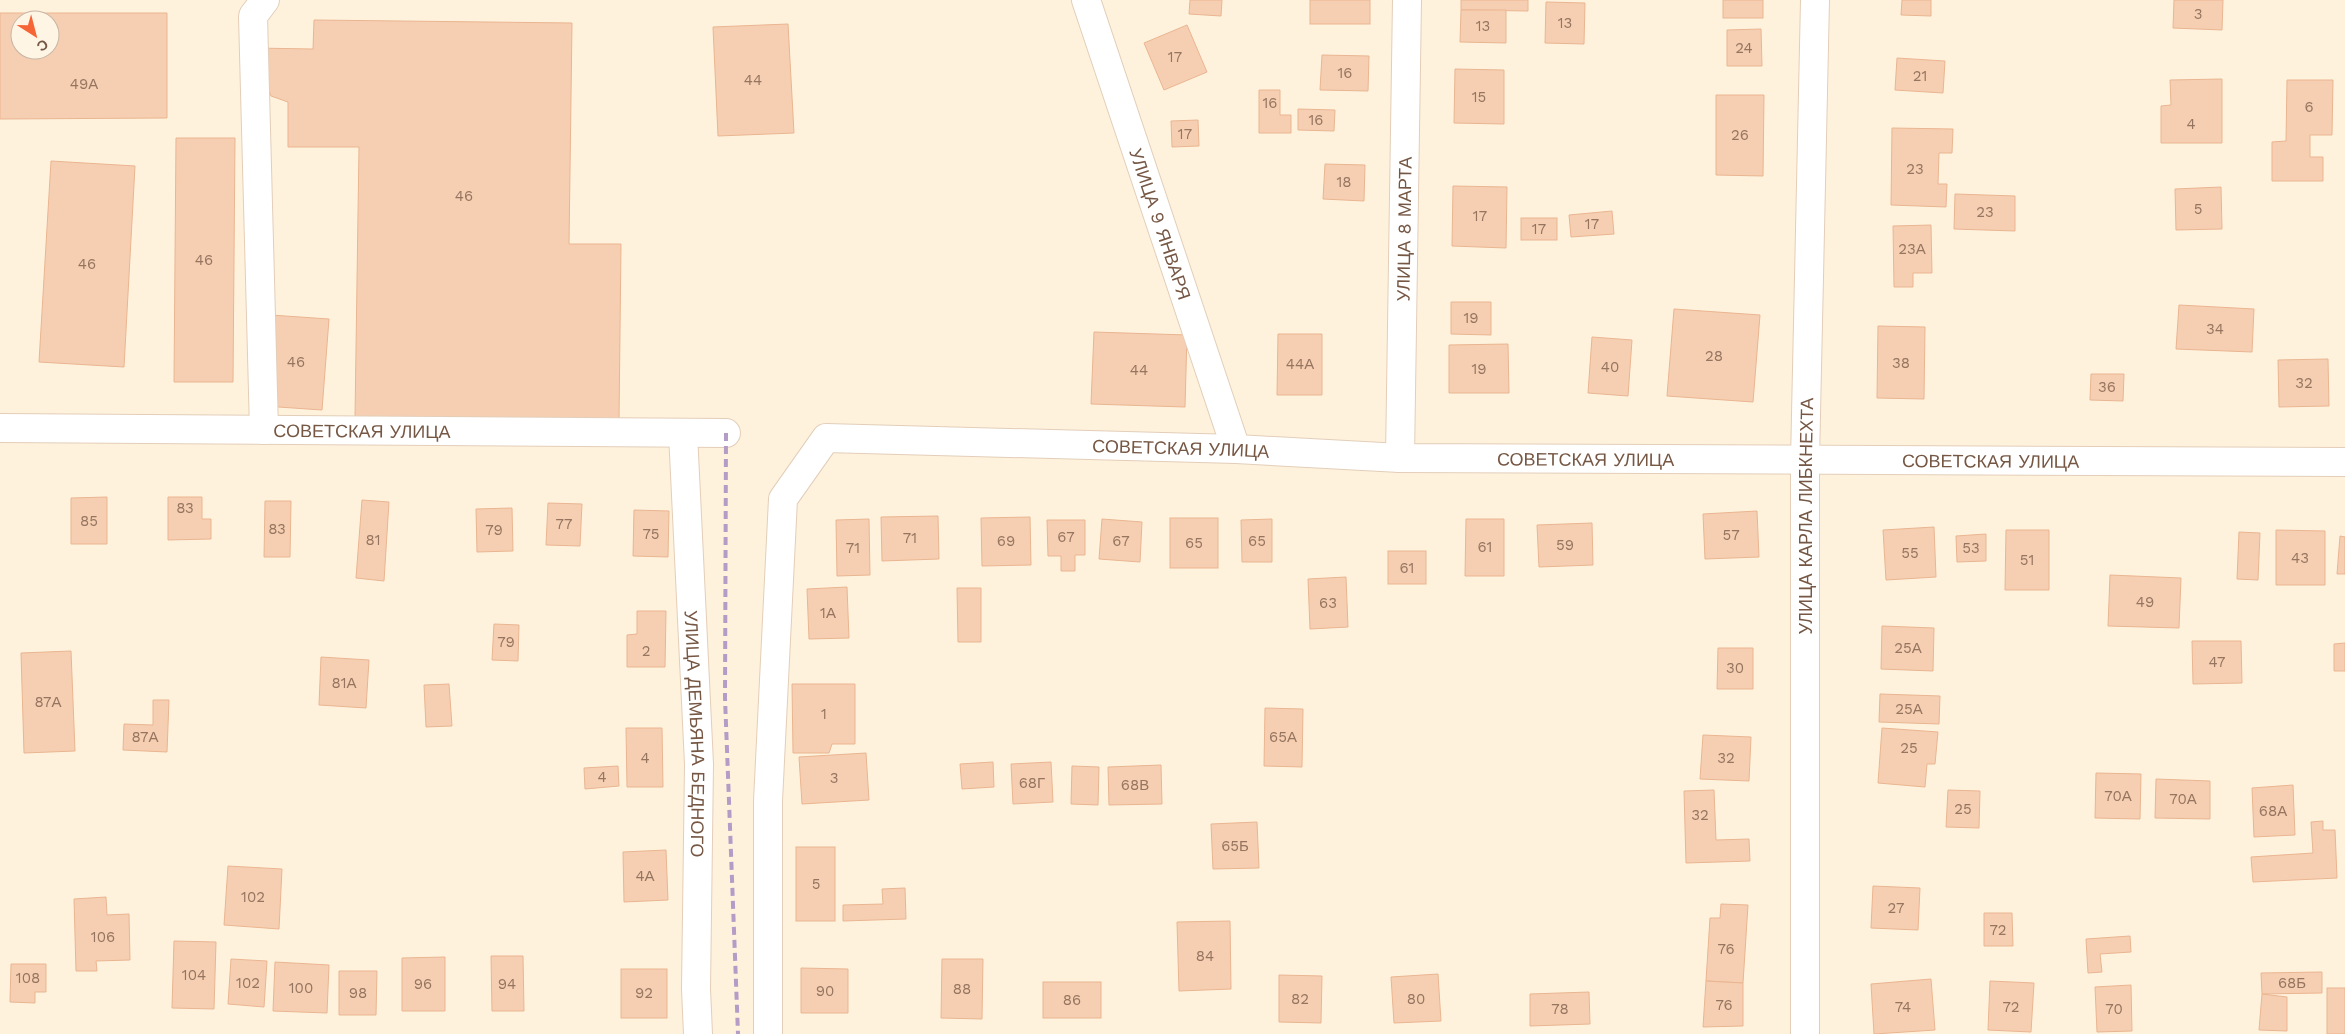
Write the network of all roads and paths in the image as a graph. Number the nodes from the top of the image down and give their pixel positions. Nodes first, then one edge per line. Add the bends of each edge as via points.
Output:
1 (265, 0) edge
2 (1086, 0) edge
3 (1407, 0) edge
4 (1815, 0) edge
5 (0, 428) edge
6 (264, 430) junction
7 (683, 433) junction
8 (726, 433) dead end
9 (1236, 449) junction
10 (1400, 458) junction
11 (1805, 461) junction
12 (2345, 462) edge
13 (698, 1034) edge
14 (768, 1034) edge
15 (1805, 1034) edge

1 - 6 street via 253,16
2 - 9 street, УЛИЦА 9 ЯНВАРЯ
3 - 10 street, УЛИЦА 8 МАРТА
4 - 11 street, УЛИЦА КАРЛА ЛИБКНЕХТА
5 - 6 street, СОВЕТСКАЯ УЛИЦА
6 - 7 street, СОВЕТСКАЯ УЛИЦА
7 - 8 street, СОВЕТСКАЯ УЛИЦА
7 - 13 street, УЛИЦА ДЕМЬЯНА БЕДНОГО via 699,764
9 - 10 street, СОВЕТСКАЯ УЛИЦА
9 - 14 street, СОВЕТСКАЯ УЛИЦА via 826,438 783,499 768,801
10 - 11 street, СОВЕТСКАЯ УЛИЦА
11 - 12 street, СОВЕТСКАЯ УЛИЦА
11 - 15 street, УЛИЦА КАРЛА ЛИБКНЕХТА

